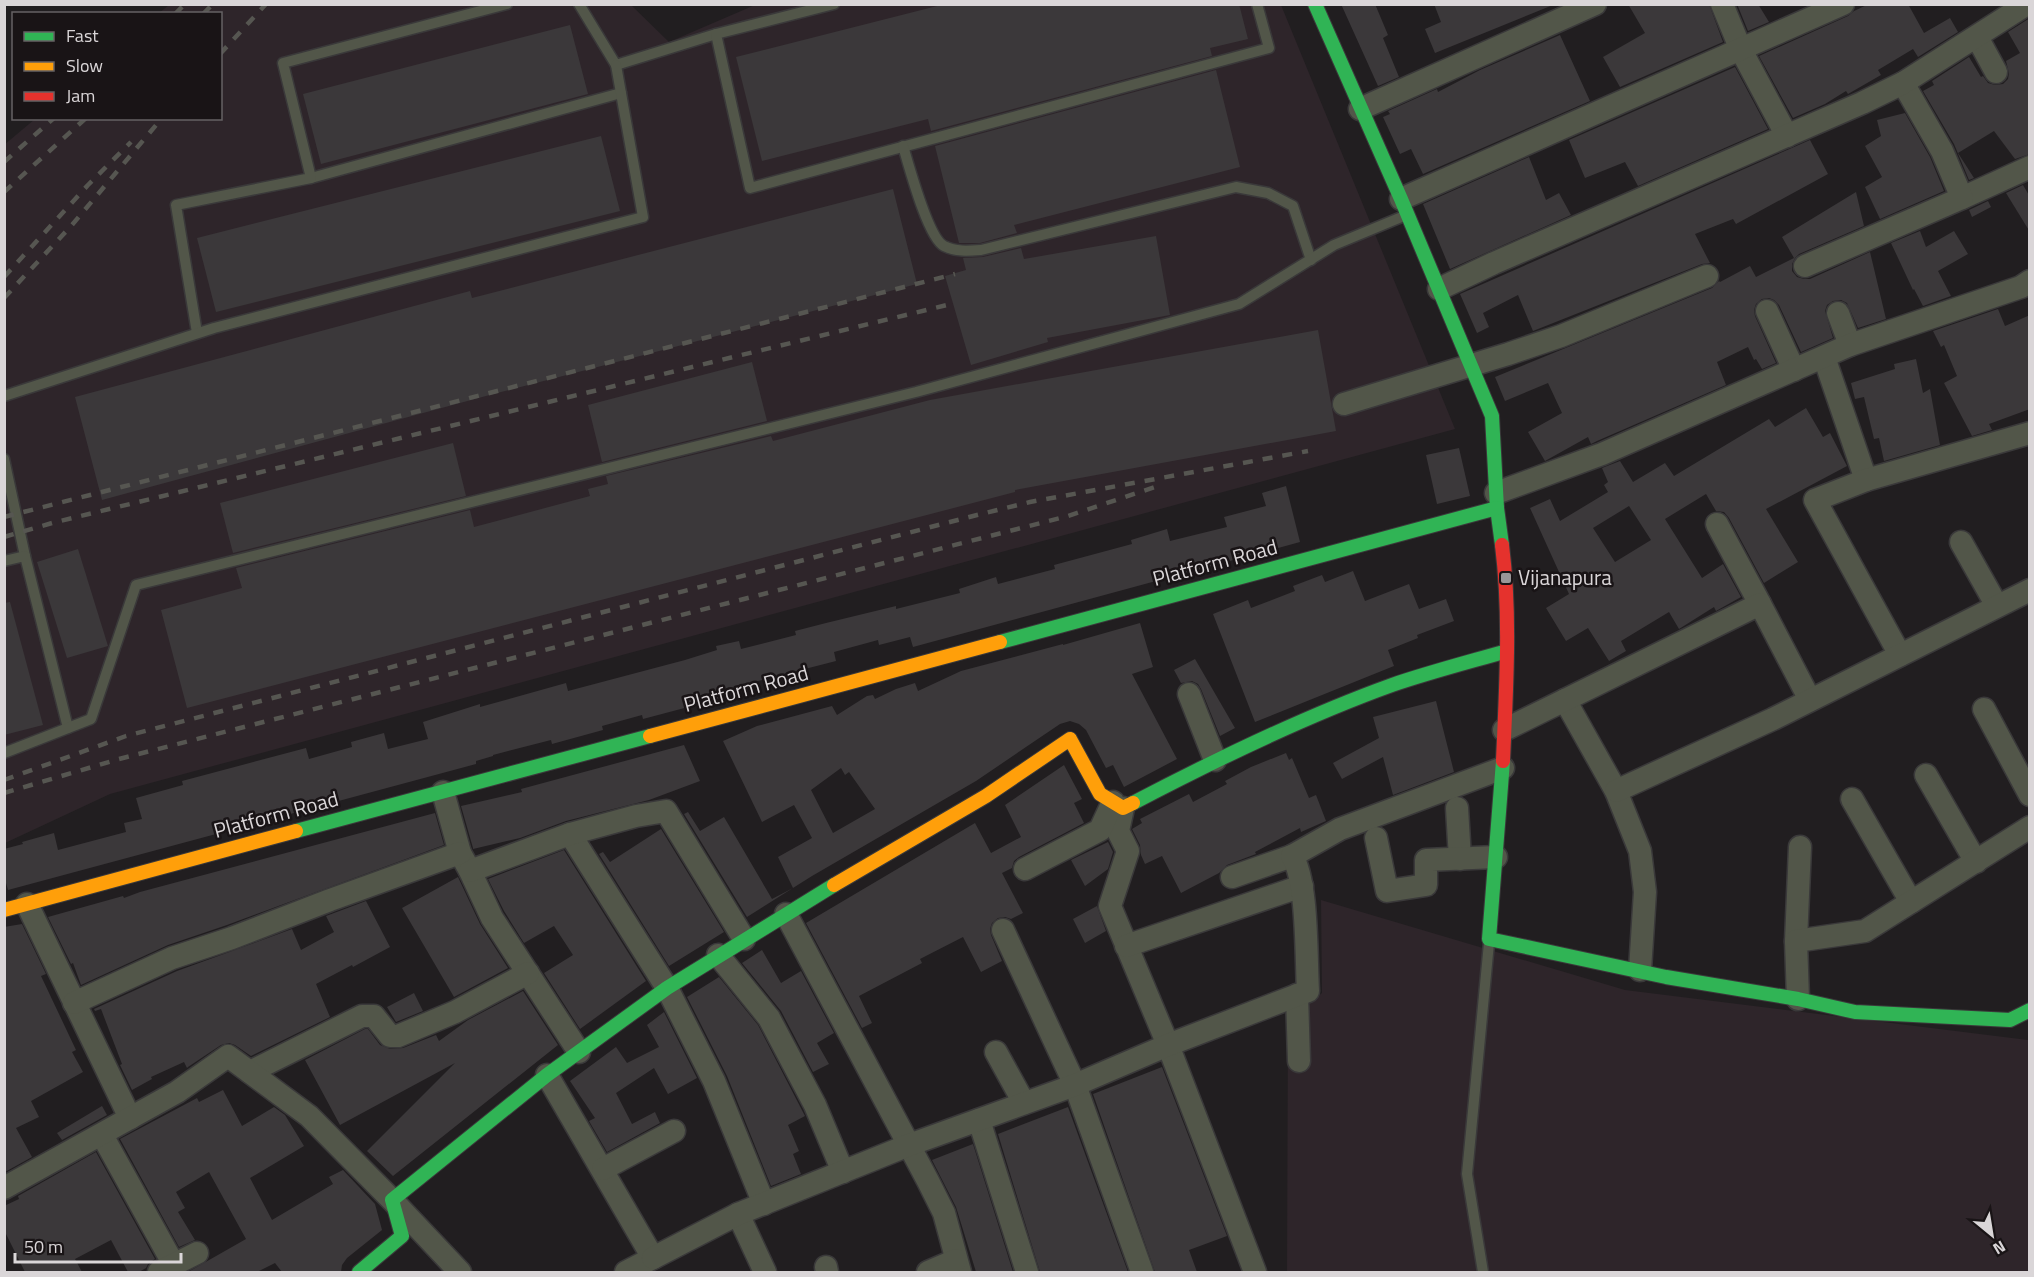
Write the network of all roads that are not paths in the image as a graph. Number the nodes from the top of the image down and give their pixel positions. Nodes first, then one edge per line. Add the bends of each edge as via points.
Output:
1 (507, 4) edge
2 (579, 4) edge
3 (834, 4) edge
4 (1257, 4) edge
5 (1595, 4) edge
6 (1722, 4) edge
7 (1844, 4) edge
8 (2027, 4) edge
9 (1320, 6) edge
10 (716, 34) junction
11 (1977, 37) junction
12 (1741, 50) junction
13 (616, 65) junction
14 (1995, 72) dead end
15 (1904, 83) junction
16 (621, 93) junction
17 (1359, 109) junction
18 (1787, 136) junction
19 (903, 146) junction
20 (2030, 167) edge
21 (311, 178) junction
22 (1962, 198) junction
23 (1404, 207) junction
24 (1311, 260) junction
25 (1804, 266) dead end
26 (1707, 276) dead end
27 (2030, 281) edge
28 (1439, 289) junction
29 (1767, 310) dead end
30 (1838, 313) dead end
31 (197, 333) junction
32 (1850, 345) junction
33 (1824, 357) junction
34 (1471, 366) junction
35 (1794, 370) junction
36 (4, 396) edge
37 (1344, 404) dead end
38 (2030, 434) edge
39 (4, 459) edge
40 (1866, 480) junction
41 (1497, 501) junction
42 (1717, 524) dead end
43 (1961, 542) dead end
44 (26, 556) junction
45 (4, 561) edge
46 (2030, 590) edge
47 (1760, 604) junction
48 (1997, 606) junction
49 (1507, 651) junction
50 (1900, 655) junction
51 (1190, 694) dead end
52 (1565, 700) junction
53 (1810, 700) junction
54 (1984, 710) dead end
55 (68, 728) junction
56 (1504, 730) junction
57 (4, 753) edge
58 (1215, 760) junction
59 (1503, 768) junction
60 (1926, 775) dead end
61 (1616, 791) junction
62 (443, 792) junction
63 (2030, 795) edge
64 (1852, 798) dead end
65 (1118, 805) junction
66 (1457, 808) dead end
67 (2030, 827) edge
68 (570, 834) junction
69 (1376, 838) dead end
70 (1800, 847) dead end
71 (1292, 856) junction
72 (1496, 857) junction
73 (1460, 859) junction
74 (465, 862) junction
75 (1976, 862) junction
76 (1025, 869) dead end
77 (1232, 877) dead end
78 (1302, 886) junction
79 (1911, 902) junction
80 (27, 904) junction
81 (4, 910) edge
82 (786, 914) junction
83 (1003, 930) dead end
84 (744, 939) junction
85 (1489, 939) junction
86 (1796, 941) junction
87 (1126, 946) junction
88 (718, 955) junction
89 (1640, 970) junction
90 (528, 973) junction
91 (667, 988) junction
92 (1297, 995) junction
93 (1798, 999) junction
94 (74, 1003) junction
95 (2030, 1010) edge
96 (1168, 1046) junction
97 (579, 1052) junction
98 (996, 1052) dead end
99 (1299, 1061) dead end
100 (250, 1072) junction
101 (548, 1075) junction
102 (1075, 1084) junction
103 (1024, 1103) junction
104 (130, 1118) junction
105 (979, 1120) junction
106 (674, 1131) dead end
107 (102, 1135) junction
108 (909, 1145) junction
109 (603, 1169) junction
110 (843, 1172) junction
111 (4, 1188) edge
112 (392, 1200) junction
113 (764, 1204) junction
114 (738, 1214) junction
115 (197, 1253) dead end
116 (652, 1258) junction
117 (958, 1266) edge
118 (166, 1269) edge
119 (359, 1272) edge
120 (459, 1272) edge
121 (626, 1272) edge
122 (765, 1272) edge
123 (928, 1272) edge
124 (1027, 1272) edge
125 (1142, 1272) edge
126 (1255, 1272) edge
127 (1483, 1272) edge

1 - 21 lane via 283,63
2 - 13 lane
3 - 10 lane
4 - 19 lane via 1269,48
5 - 17 street
6 - 12 street
7 - 12 street
8 - 11 street
9 - 17 street
10 - 13 lane
10 - 19 lane via 750,188
11 - 14 street
11 - 15 street
12 - 18 street
12 - 23 street via 1517,146
13 - 16 lane
15 - 18 street
15 - 22 street via 1942,151
16 - 21 lane
16 - 31 lane via 643,217
17 - 23 street
18 - 28 street
19 - 24 lane via 930,228 941,245 958,251 981,250 1236,187 1268,193 1293,206
20 - 22 street
21 - 31 lane via 176,205
22 - 25 street
23 - 24 lane
23 - 28 street
24 - 55 lane via 1239,304 916,392 136,585 91,719
26 - 34 street via 1561,336
27 - 32 street
28 - 34 street
29 - 35 street
30 - 32 street
31 - 36 lane
32 - 33 street
33 - 35 street
33 - 40 street
34 - 37 street
34 - 41 street via 1491,416
35 - 41 street
38 - 40 street
39 - 44 lane
40 - 50 street via 1815,500
41 - 49 street via 1506,578
41 - 62 street, Platform Road
42 - 47 street
43 - 48 street
44 - 45 lane
44 - 55 lane
46 - 48 street
47 - 52 street
47 - 53 street
48 - 50 street
49 - 56 street
49 - 58 street via 1393,686
50 - 53 street
51 - 58 street
52 - 56 street
52 - 61 street
53 - 61 street
54 - 63 street
55 - 57 lane
56 - 59 street
58 - 65 street
59 - 71 street via 1340,829
59 - 72 street
60 - 75 street
61 - 89 street via 1640,851 1645,892
62 - 74 street
62 - 80 street, Platform Road
64 - 79 street
65 - 76 street via 1101,830
65 - 82 street via 1100,794 1070,739 986,796
65 - 87 street via 1118,831 1128,851 1110,906
66 - 73 street
67 - 75 street
68 - 74 street
68 - 84 street via 666,811
68 - 91 street
69 - 73 street via 1388,891 1426,885 1426,860
70 - 86 street
71 - 77 street
71 - 78 street
72 - 73 street
72 - 85 street
74 - 90 street via 492,918
74 - 94 street via 330,900 172,958
75 - 79 street
78 - 87 street
78 - 92 street via 1308,991
79 - 86 street via 1865,930
80 - 81 street, Platform Road
80 - 94 street
82 - 84 street
82 - 108 street
83 - 102 street
84 - 88 street
85 - 89 street
85 - 127 lane via 1467,1174
86 - 93 street
87 - 96 street
88 - 91 street
88 - 110 street via 769,1018 815,1105
89 - 93 street
90 - 97 street
90 - 100 street via 455,1012 398,1036 390,1036 374,1016 362,1016
91 - 97 street
91 - 113 street via 714,1081
92 - 96 street
92 - 99 street
93 - 95 street via 1855,1012 2010,1020
94 - 104 street
96 - 102 street
96 - 126 street
97 - 101 street
98 - 103 street
100 - 104 street via 228,1056 177,1092
100 - 112 street via 309,1116
101 - 109 street
101 - 112 street
102 - 103 street
102 - 125 street
103 - 105 street
104 - 107 street
105 - 108 street
105 - 124 street
106 - 109 street
107 - 111 street
107 - 118 street
108 - 110 street
108 - 117 street via 944,1213
109 - 116 street
110 - 113 street
112 - 119 street via 402,1236
112 - 120 street
113 - 114 street
114 - 116 street
114 - 122 street
115 - 118 street
116 - 121 street
117 - 123 street

